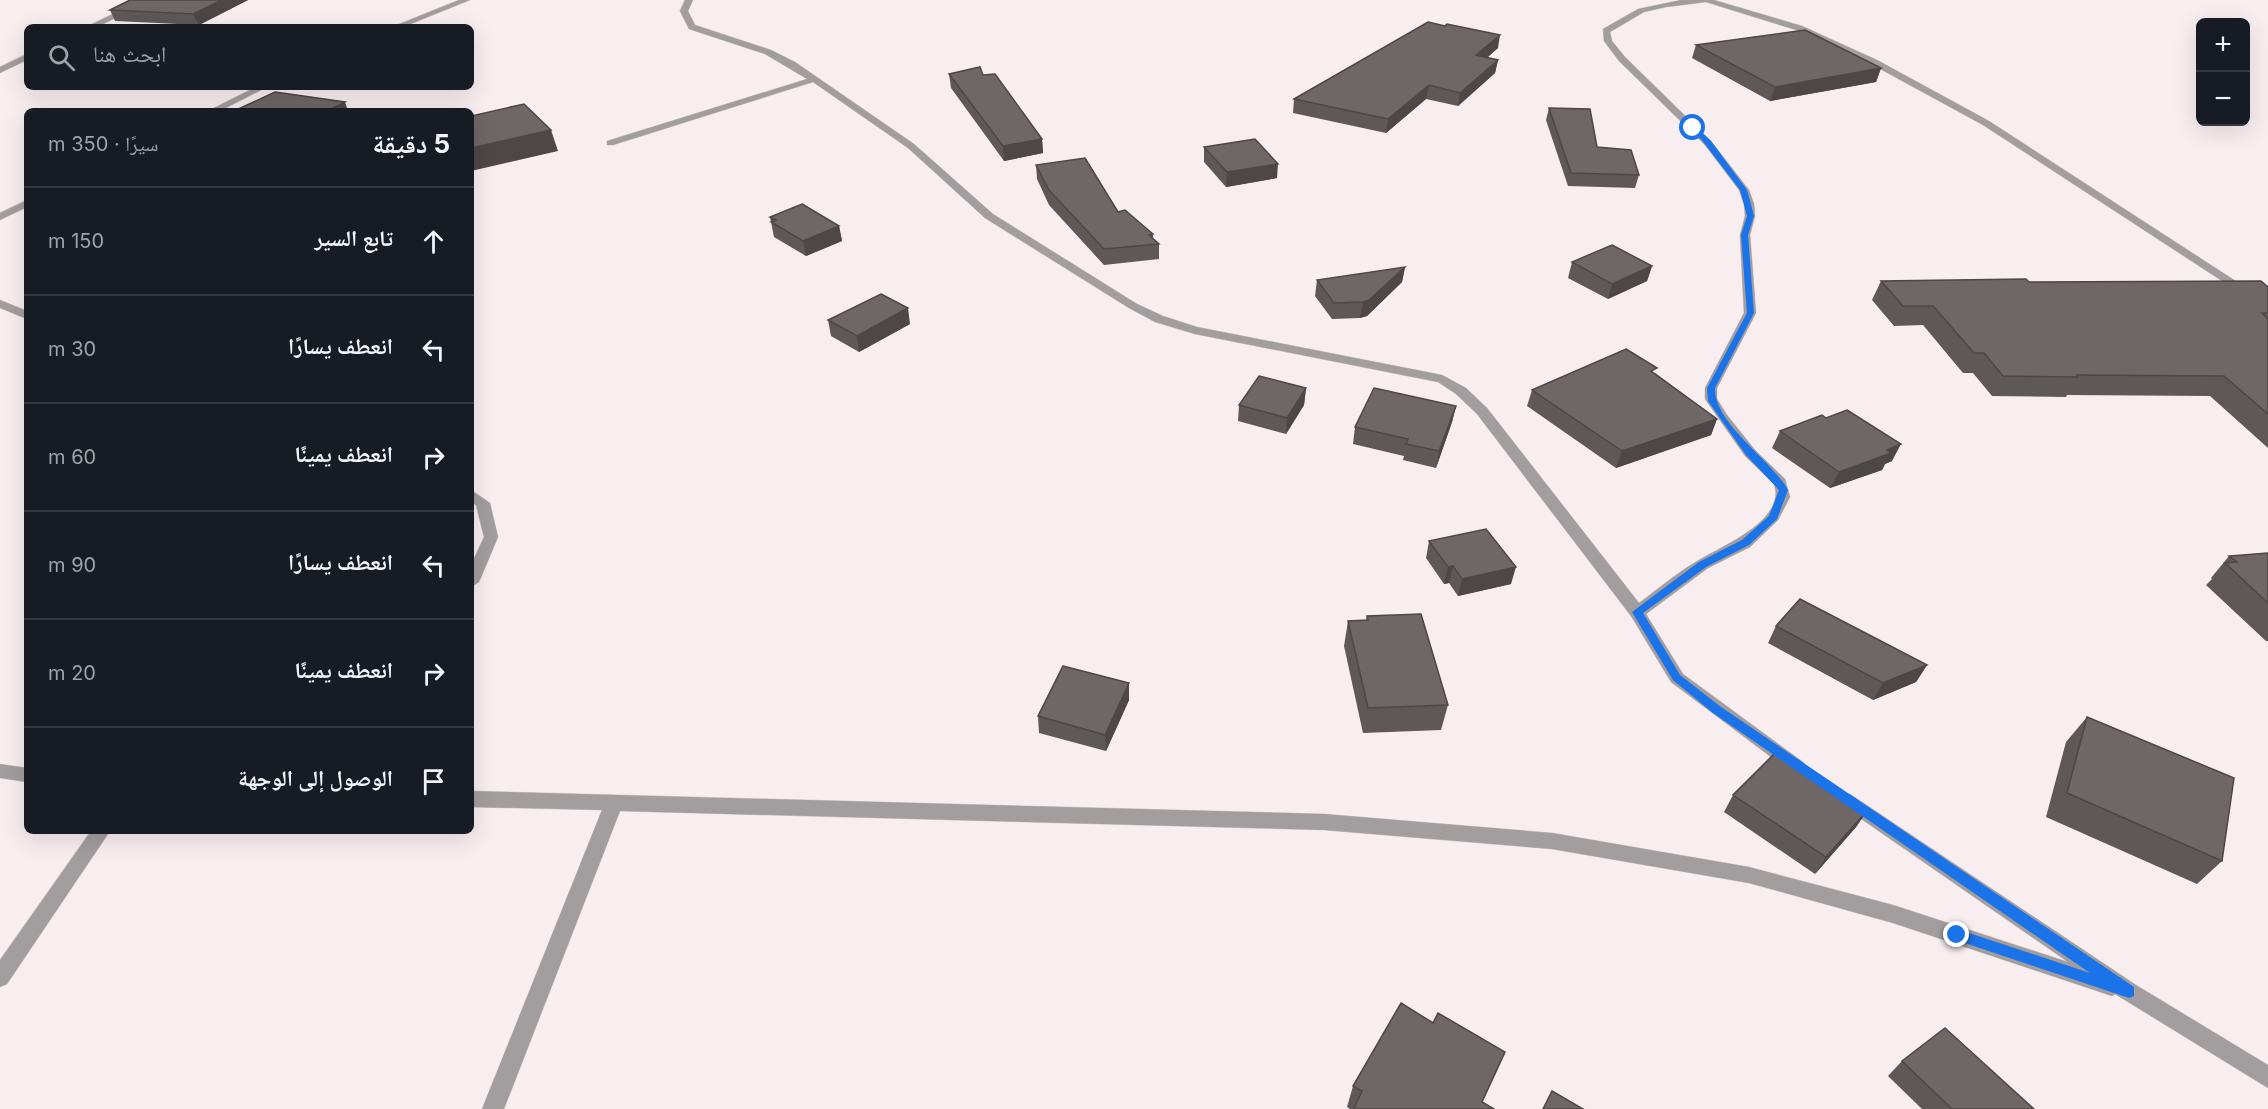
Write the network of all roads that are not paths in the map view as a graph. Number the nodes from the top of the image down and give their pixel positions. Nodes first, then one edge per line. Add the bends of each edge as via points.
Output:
1 (148, 0) edge
2 (466, 0) edge
3 (689, 0) edge
4 (1707, 0) edge
5 (96, 24) edge
6 (404, 24) edge
7 (24, 58) edge
8 (0, 70) edge
9 (815, 80) junction
10 (257, 90) edge
11 (219, 108) edge
12 (610, 143) dead end
13 (24, 204) edge
14 (0, 218) edge
15 (0, 304) edge
16 (2268, 307) edge
17 (24, 314) edge
18 (474, 497) edge
19 (474, 575) edge
20 (1637, 612) junction
21 (0, 771) edge
22 (24, 774) edge
23 (1808, 774) edge
24 (1836, 793) edge
25 (474, 799) edge
26 (614, 802) junction
27 (99, 834) edge
28 (0, 977) edge
29 (2129, 992) junction
30 (2268, 1077) edge
31 (493, 1109) edge

1 - 5 street
2 - 6 street
3 - 9 street via 684,11 692,27 768,52
4 - 16 street via 1799,28 1931,92 1986,123
4 - 20 street via 1656,5 1624,16 1606,31 1608,41 1622,59 1708,142 1744,190 1750,216 1745,235 1750,313 1711,388 1711,399 1750,453 1784,490 1773,517 1745,543 1702,564
7 - 8 street
9 - 12 street
9 - 20 street via 911,146 989,216 1159,319 1195,330 1442,379 1461,391 1482,411
10 - 11 street
13 - 14 street
15 - 17 street
18 - 19 street via 483,503 491,537
20 - 23 street via 1677,678
21 - 22 street
24 - 29 street
25 - 26 street
26 - 29 street via 1324,822 1552,841 1749,875 1893,914
26 - 31 street
27 - 28 street
29 - 30 street

